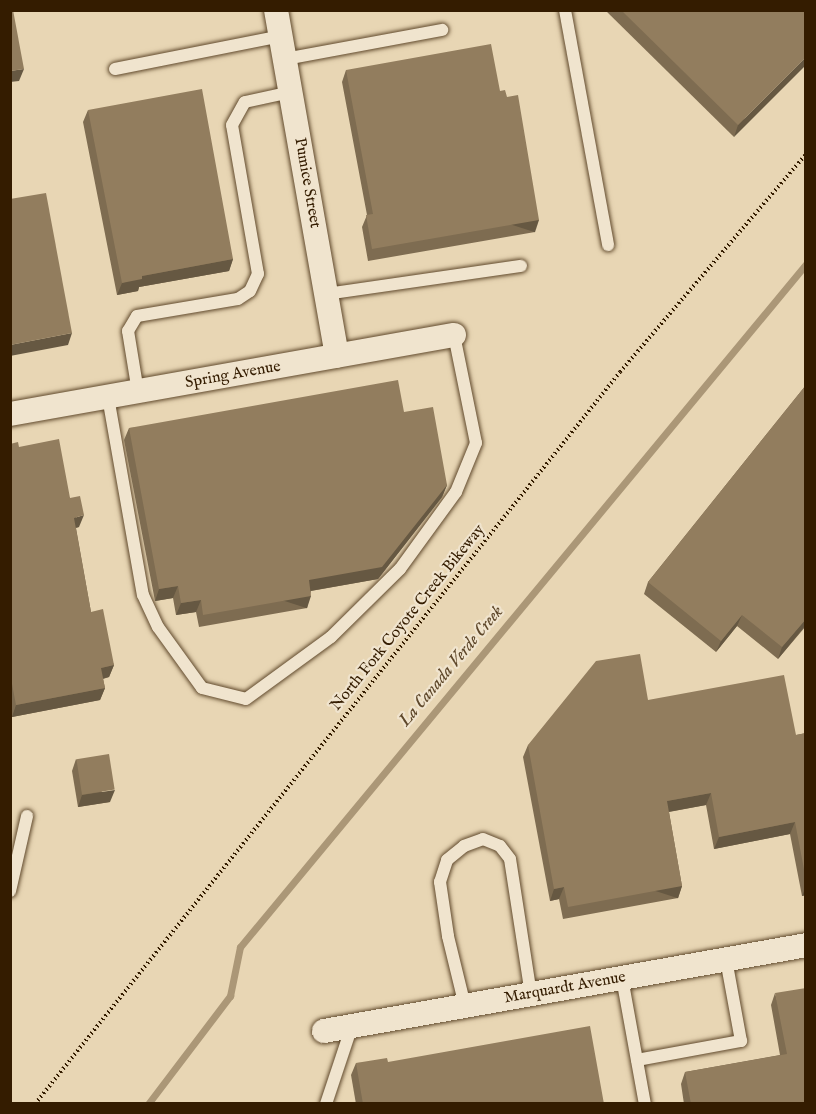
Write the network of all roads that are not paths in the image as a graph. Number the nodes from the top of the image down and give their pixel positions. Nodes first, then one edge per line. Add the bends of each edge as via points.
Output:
1 (276, 10) edge
2 (565, 10) edge
3 (442, 30) dead end
4 (283, 47) junction
5 (115, 69) dead end
6 (291, 93) junction
7 (608, 245) dead end
8 (521, 266) dead end
9 (326, 294) junction
10 (454, 335) joint
11 (337, 356) junction
12 (138, 392) junction
13 (108, 397) junction
14 (10, 414) edge
15 (27, 816) dead end
16 (10, 891) edge
17 (806, 945) edge
18 (726, 959) junction
19 (622, 978) junction
20 (531, 994) junction
21 (465, 1006) junction
22 (352, 1026) junction
23 (324, 1031) dead end
24 (637, 1060) junction
25 (326, 1104) edge
26 (645, 1104) edge

1 - 4 street, Pumice Street
2 - 7 lane
3 - 4 lane
4 - 5 lane
4 - 6 street, Pumice Street
6 - 9 street, Pumice Street
6 - 12 lane via 245,102 232,126 257,266 250,291 238,299 137,316 128,331
8 - 9 lane
9 - 11 street, Pumice Street
10 - 11 street, Spring Avenue
10 - 13 lane via 476,443 456,492 400,569 331,637 246,699 202,688 158,627 143,595
11 - 12 street, Spring Avenue
12 - 13 street, Spring Avenue
13 - 14 street, Spring Avenue
15 - 16 lane
17 - 18 street, Marquardt Avenue
18 - 19 street, Marquardt Avenue
18 - 24 lane via 741,1041
19 - 20 street, Marquardt Avenue
19 - 24 lane
20 - 21 street, Marquardt Avenue
20 - 21 lane via 510,860 500,846 483,839 464,846 447,860 440,882
21 - 22 street, Marquardt Avenue
22 - 23 street, Marquardt Avenue
22 - 25 lane
24 - 26 lane

